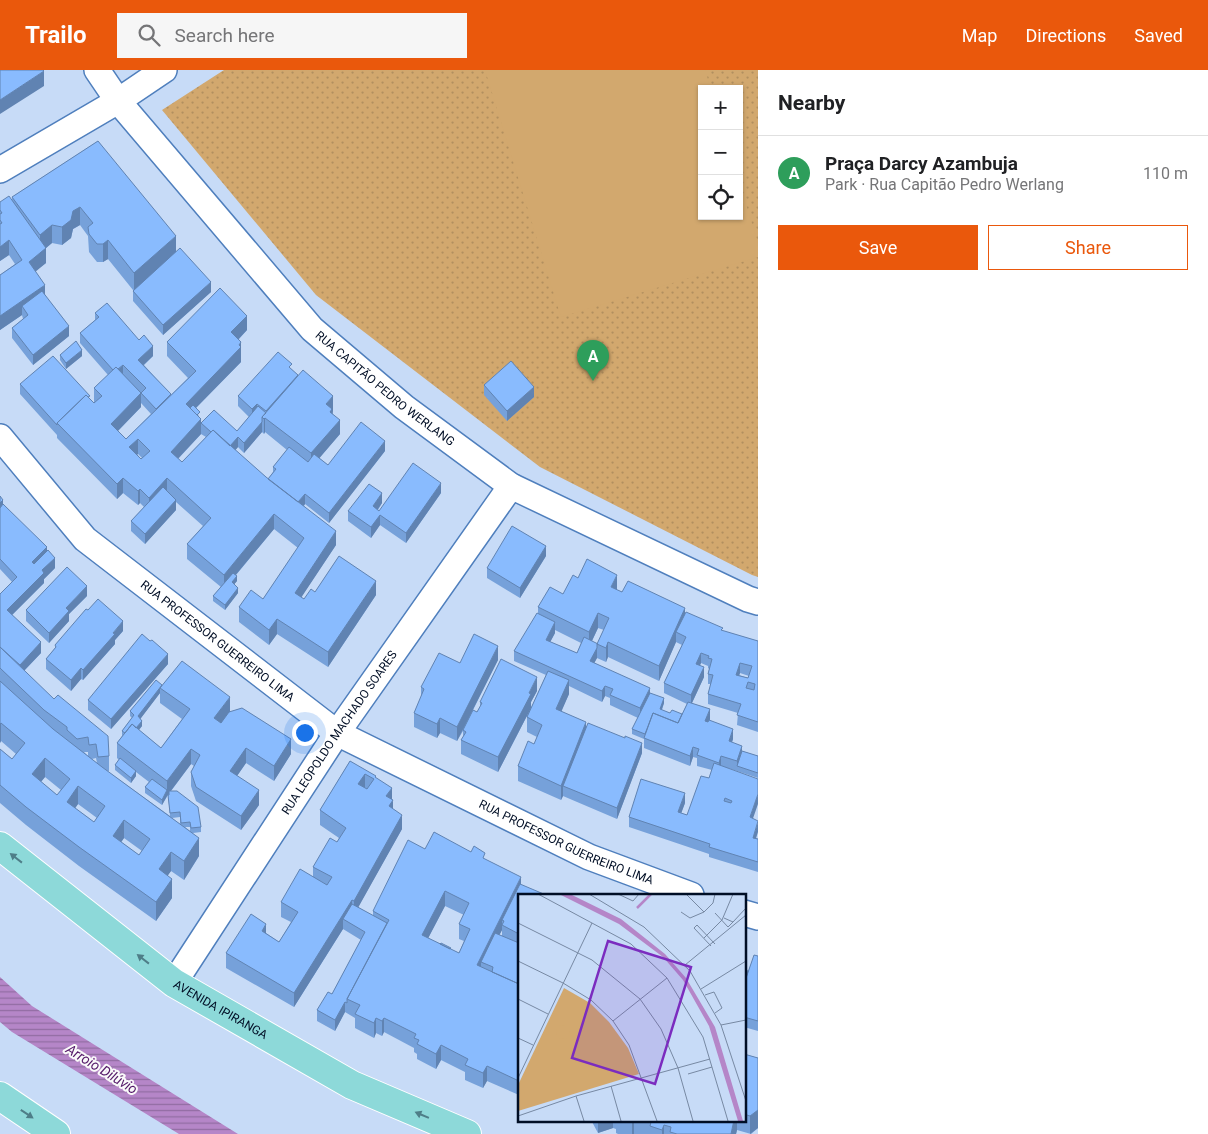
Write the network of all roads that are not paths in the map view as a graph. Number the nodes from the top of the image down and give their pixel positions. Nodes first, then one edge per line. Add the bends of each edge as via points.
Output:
1 (97, 70) edge
2 (164, 70) edge
3 (118, 101) junction
4 (0, 170) edge
5 (0, 437) edge
6 (511, 486) junction
7 (758, 602) edge
8 (337, 733) junction
9 (0, 846) edge
10 (688, 894) edge
11 (174, 983) junction
12 (0, 1096) edge
13 (54, 1134) edge
14 (467, 1134) edge

1 - 3 street, RUA CAPITÃO PEDRO WERLANG
2 - 3 street
3 - 4 street
3 - 6 street, RUA CAPITÃO PEDRO WERLANG via 312,328 404,408
5 - 8 street, RUA PROFESSOR GUERREIRO LIMA via 85,540
6 - 7 street, RUA CAPITÃO PEDRO WERLANG
6 - 8 street, RUA LEOPOLDO MACHADO SOARES
8 - 10 street, RUA PROFESSOR GUERREIRO LIMA via 589,856
8 - 11 street, RUA LEOPOLDO MACHADO SOARES
11 -> 9 main road, AVENIDA IPIRANGA
14 -> 11 main road, AVENIDA IPIRANGA via 352,1085
12 -> 13 main road

